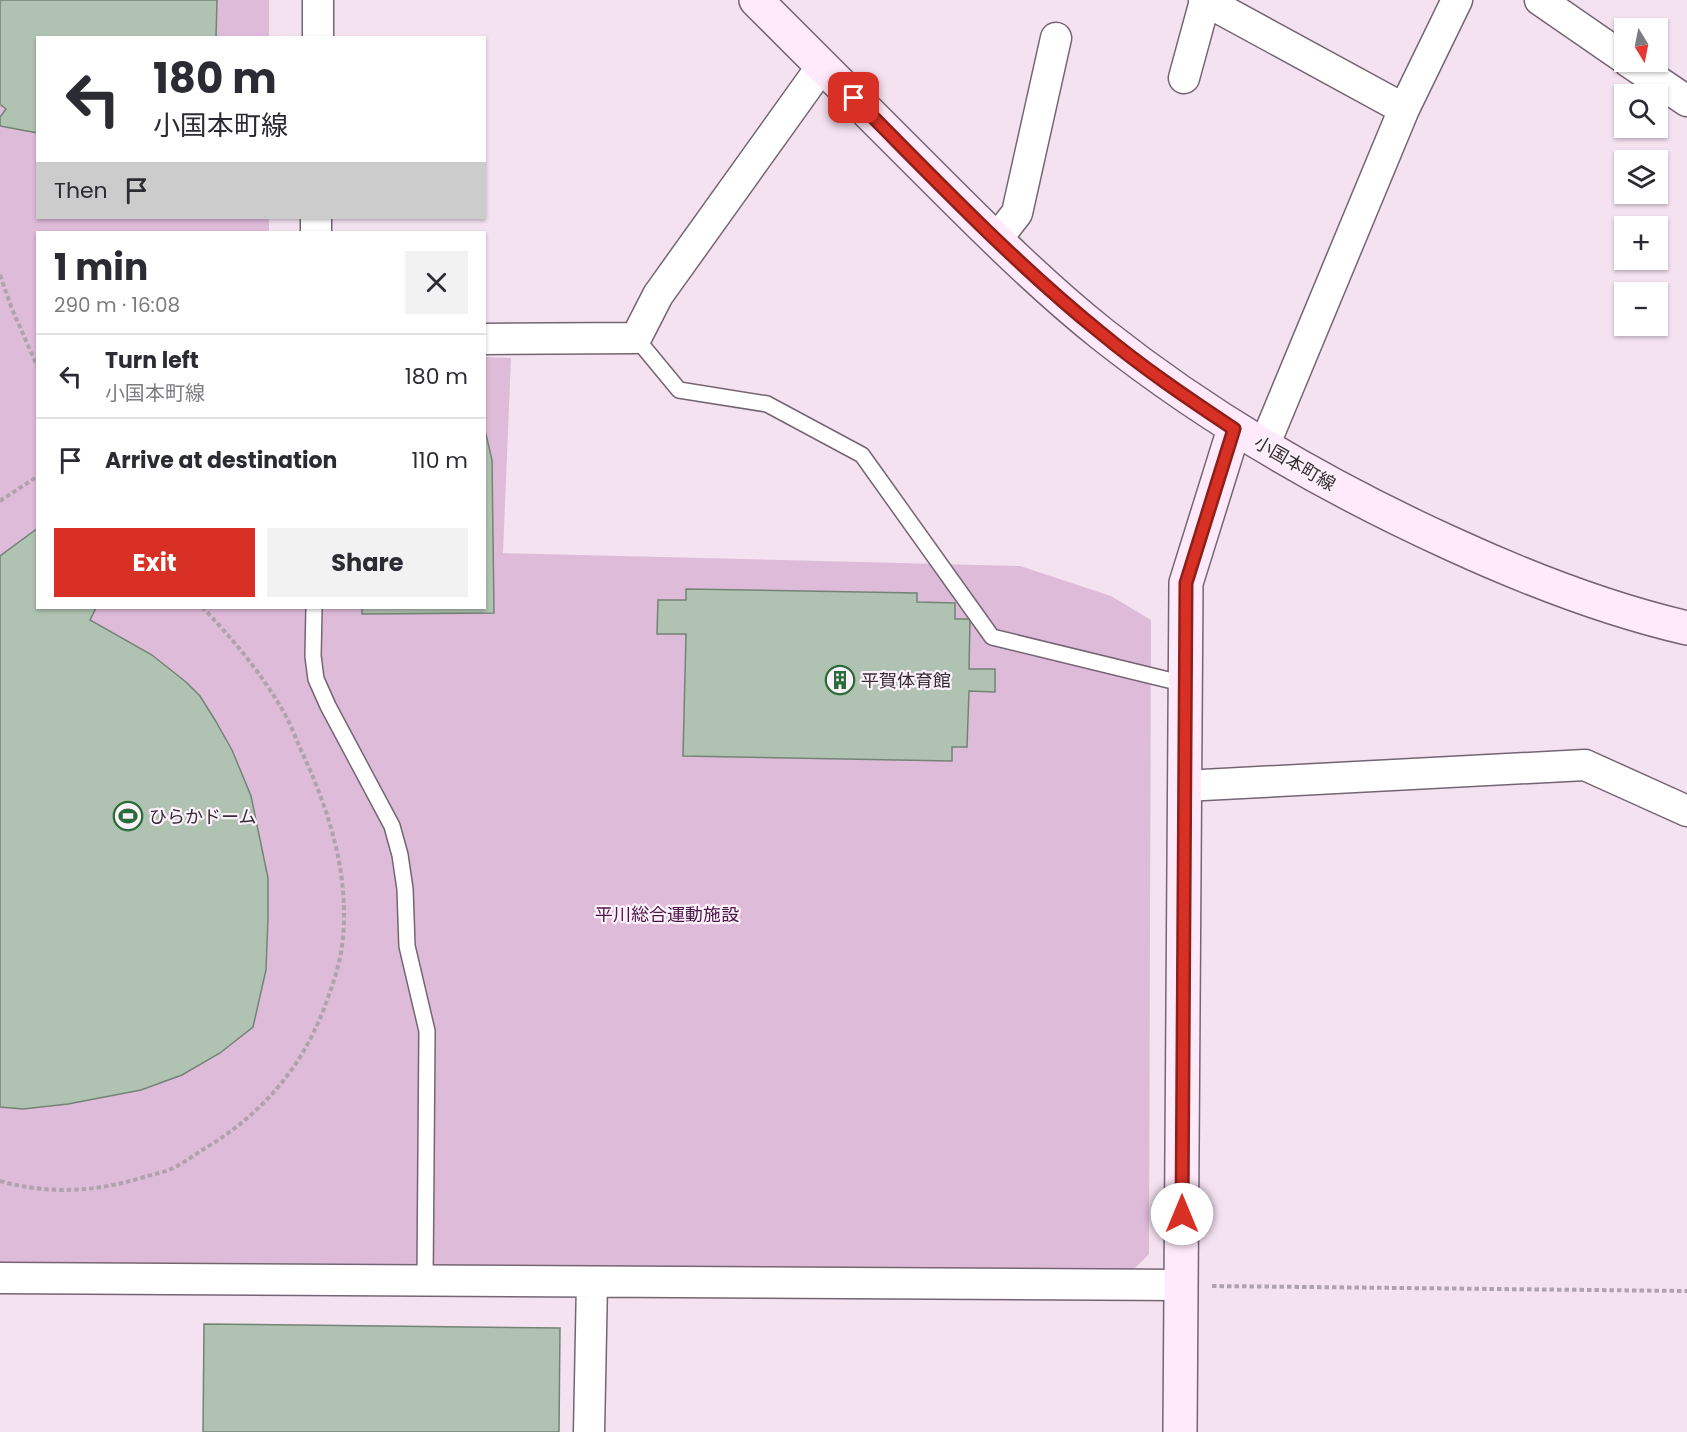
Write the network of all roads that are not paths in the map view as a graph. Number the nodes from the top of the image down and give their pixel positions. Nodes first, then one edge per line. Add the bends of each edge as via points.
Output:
1 (318, 0) edge
2 (756, 0) edge
3 (1205, 0) edge
4 (1457, 0) edge
5 (1540, 0) edge
6 (318, 36) edge
7 (1056, 38) dead end
8 (1614, 51) edge
9 (822, 66) junction
10 (1644, 72) edge
11 (1184, 78) dead end
12 (1687, 101) edge
13 (1404, 109) junction
14 (996, 240) junction
15 (636, 338) junction
16 (486, 339) edge
17 (1234, 429) junction
18 (1264, 446) junction
19 (314, 609) edge
20 (1687, 628) edge
21 (1185, 684) junction
22 (1184, 786) junction
23 (1687, 810) edge
24 (0, 1278) edge
25 (425, 1281) junction
26 (592, 1282) junction
27 (1181, 1285) junction
28 (589, 1432) edge
29 (1180, 1432) edge

1 - 6 street
2 - 9 main road, 小国本町線
3 - 11 street
3 - 13 street
4 - 13 street
5 - 8 street
7 - 14 street via 1017,213
9 - 14 main road, 小国本町線
9 - 15 street via 658,296
10 - 12 street
13 - 18 street
14 - 17 main road, 小国本町線 via 1101,333
15 - 16 street
15 - 21 lane via 679,390 767,404 862,454 992,637
17 - 18 main road, 小国本町線
17 - 21 main road via 1186,583
18 - 20 main road, 小国本町線 via 1385,514 1474,554 1540,582
19 - 25 lane via 316,679 392,826 400,855 407,946 428,1031
21 - 22 main road
22 - 23 street via 1585,765
22 - 27 main road
24 - 25 street
25 - 26 street
26 - 27 street
26 - 28 street
27 - 29 main road

